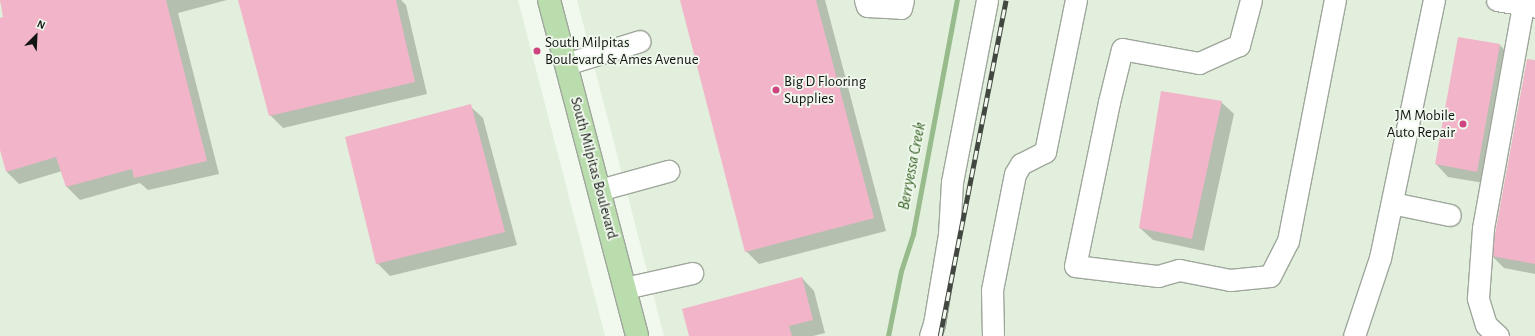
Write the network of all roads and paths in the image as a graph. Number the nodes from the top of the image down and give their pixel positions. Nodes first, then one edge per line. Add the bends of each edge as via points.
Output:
1 (549, 0) edge
2 (865, 0) edge
3 (903, 0) edge
4 (987, 0) edge
5 (1076, 0) edge
6 (1251, 0) edge
7 (1335, 0) edge
8 (1434, 0) edge
9 (1497, 0) edge
10 (1528, 4) edge
11 (640, 41) dead end
12 (566, 64) junction
13 (668, 171) dead end
14 (600, 190) junction
15 (1392, 203) junction
16 (1450, 215) dead end
17 (692, 273) dead end
18 (625, 288) junction
19 (638, 336) edge
20 (930, 336) edge
21 (993, 336) edge
22 (1354, 336) edge
23 (1498, 336) edge

1 - 12 main road, South Milpitas Boulevard
2 - 3 street via 867,6 901,8
4 - 20 street via 952,182 949,234
5 - 21 street via 1045,152 1021,164 1015,174 992,290
6 - 7 street via 1238,45 1199,63 1122,49 1075,266 1158,276 1179,270 1230,280 1270,276 1288,241
8 - 15 street
9 - 10 street
10 - 23 street via 1483,228 1478,298 1486,326
11 - 12 street
12 - 14 main road, South Milpitas Boulevard
13 - 14 street
14 - 18 main road, South Milpitas Boulevard
15 - 16 street
15 - 22 street via 1380,258
17 - 18 street
18 - 19 main road, South Milpitas Boulevard

